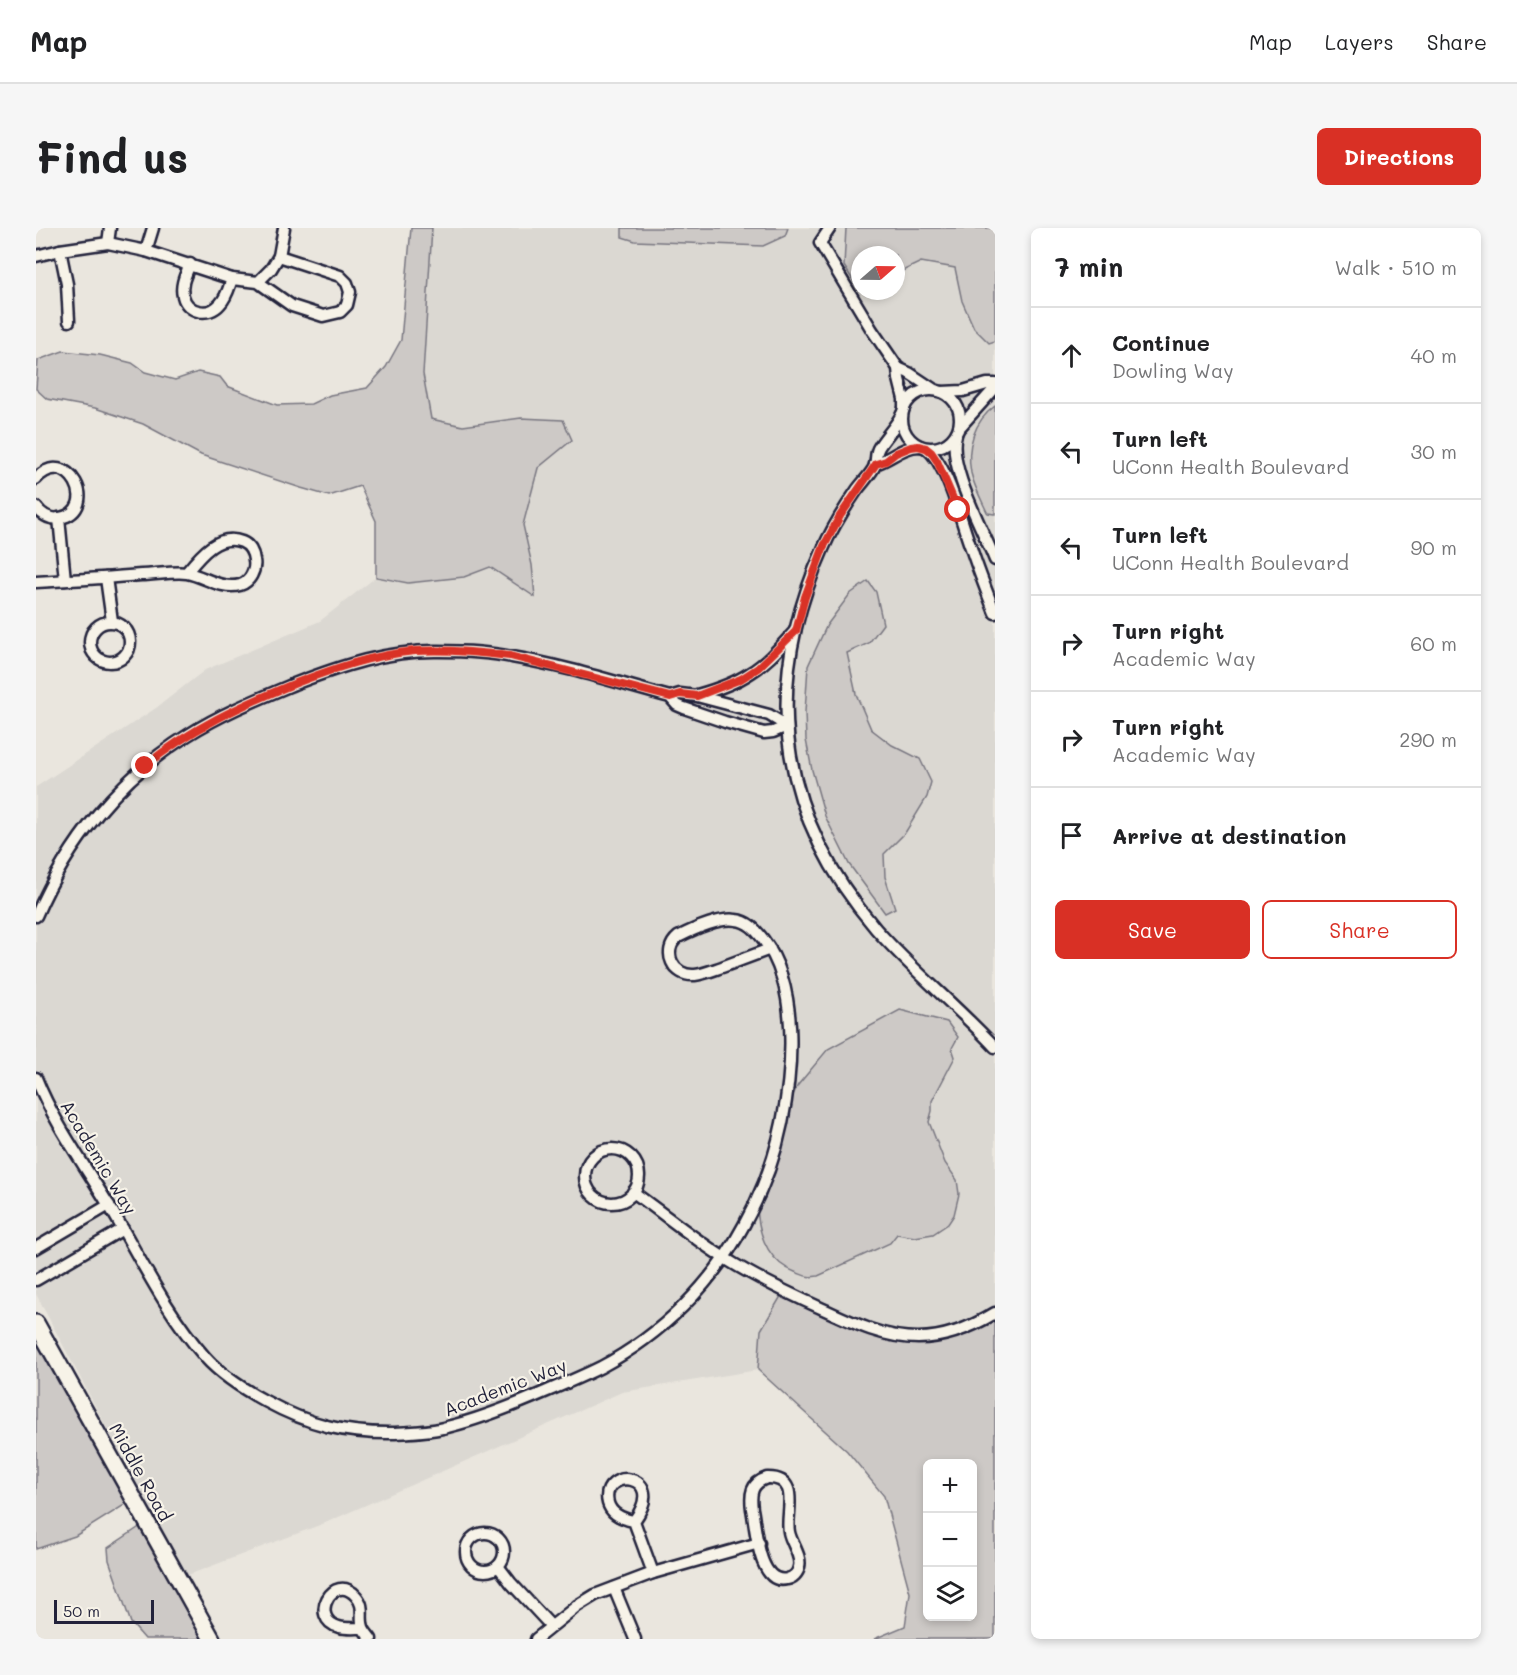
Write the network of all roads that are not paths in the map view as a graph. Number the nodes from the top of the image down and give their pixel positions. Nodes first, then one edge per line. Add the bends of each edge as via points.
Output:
1 (110, 228) edge
2 (153, 228) edge
3 (284, 228) edge
4 (830, 228) edge
5 (108, 243) junction
6 (60, 250) junction
7 (146, 251) junction
8 (36, 256) edge
9 (279, 256) junction
10 (190, 264) junction
11 (232, 279) junction
12 (258, 282) junction
13 (69, 321) dead end
14 (898, 368) junction
15 (995, 386) edge
16 (939, 391) junction
17 (903, 411) junction
18 (957, 432) junction
19 (923, 447) junction
20 (876, 464) junction
21 (36, 479) edge
22 (36, 507) edge
23 (59, 518) junction
24 (988, 542) junction
25 (970, 548) junction
26 (995, 560) edge
27 (186, 573) junction
28 (106, 578) junction
29 (65, 580) junction
30 (36, 582) edge
31 (995, 613) edge
32 (112, 621) dead end
33 (796, 631) junction
34 (697, 696) junction
35 (670, 697) junction
36 (787, 726) junction
37 (36, 916) edge
38 (770, 949) junction
39 (995, 1047) edge
40 (36, 1078) edge
41 (633, 1192) junction
42 (109, 1205) junction
43 (123, 1229) junction
44 (36, 1248) edge
45 (724, 1258) junction
46 (36, 1280) edge
47 (995, 1313) edge
48 (36, 1323) edge
49 (634, 1521) dead end
50 (759, 1543) junction
51 (498, 1566) dead end
52 (653, 1573) junction
53 (614, 1588) junction
54 (551, 1626) junction
55 (363, 1628) dead end
56 (212, 1639) edge
57 (371, 1639) edge
58 (536, 1639) edge
59 (635, 1639) edge

1 - 5 street
2 - 7 street
3 - 9 street
4 - 14 street via 820,243
5 - 6 street
5 - 7 street
6 - 8 street
6 - 13 street via 68,284
7 - 10 street
9 - 12 street
9 - 12 street via 340,276 350,292 347,305 340,312 323,316 292,306
10 - 11 street
10 - 11 street via 182,288 192,309 214,310 224,299
11 - 12 street
14 - 16 street
14 - 17 street
15 - 16 street
15 - 18 street
16 - 17 street via 925,390 914,395
16 - 18 street via 958,407
17 - 19 street via 907,435
17 - 20 street via 877,450
18 - 19 street via 943,446
18 - 24 street via 955,452 963,483
19 - 20 street via 906,448
19 - 25 street via 934,456 945,475
20 - 33 street via 824,546
21 - 23 street via 52,469 75,480 79,488 76,506
22 - 23 street via 49,518
23 - 29 street
24 - 25 street
24 - 26 street
25 - 31 street
27 - 27 street via 217,584 240,585 253,574 255,563 247,545 230,539 209,549
27 - 28 street
28 - 29 street
28 - 32 street
29 - 30 street
33 - 34 street via 749,674
33 - 36 street via 787,685
34 - 35 street
34 - 36 street via 769,715
35 - 36 street via 684,708 764,733
35 - 37 street via 526,660 480,653 415,651 373,657 332,669 202,726 145,766 104,806 78,840
36 - 39 street via 799,795 836,875 889,943
38 - 38 street, Academic Way via 752,926 728,919 678,937 671,945 670,955 677,970 696,975
38 - 45 street, Academic Way via 783,981 789,1018 785,1104 764,1181
40 - 42 street, Academic Way
41 - 41 street via 638,1171 629,1156 612,1149 592,1158 585,1179 596,1198 613,1203
41 - 45 street
42 - 43 street, Academic Way
42 - 44 street
43 - 45 street, Academic Way via 174,1316 217,1369 256,1396 298,1417 366,1433 452,1426 588,1373 630,1349 664,1323 695,1294
43 - 46 street
45 - 47 street via 835,1315 890,1335 941,1335
48 - 56 street, Middle Road
49 - 52 street
50 - 50 street via 763,1565 770,1574 781,1580 796,1574 800,1564 788,1527 789,1493 774,1478 760,1480 752,1489
50 - 52 street
51 - 54 street
52 - 53 street
53 - 54 street via 595,1595
53 - 59 street
54 - 58 street
55 - 57 street

